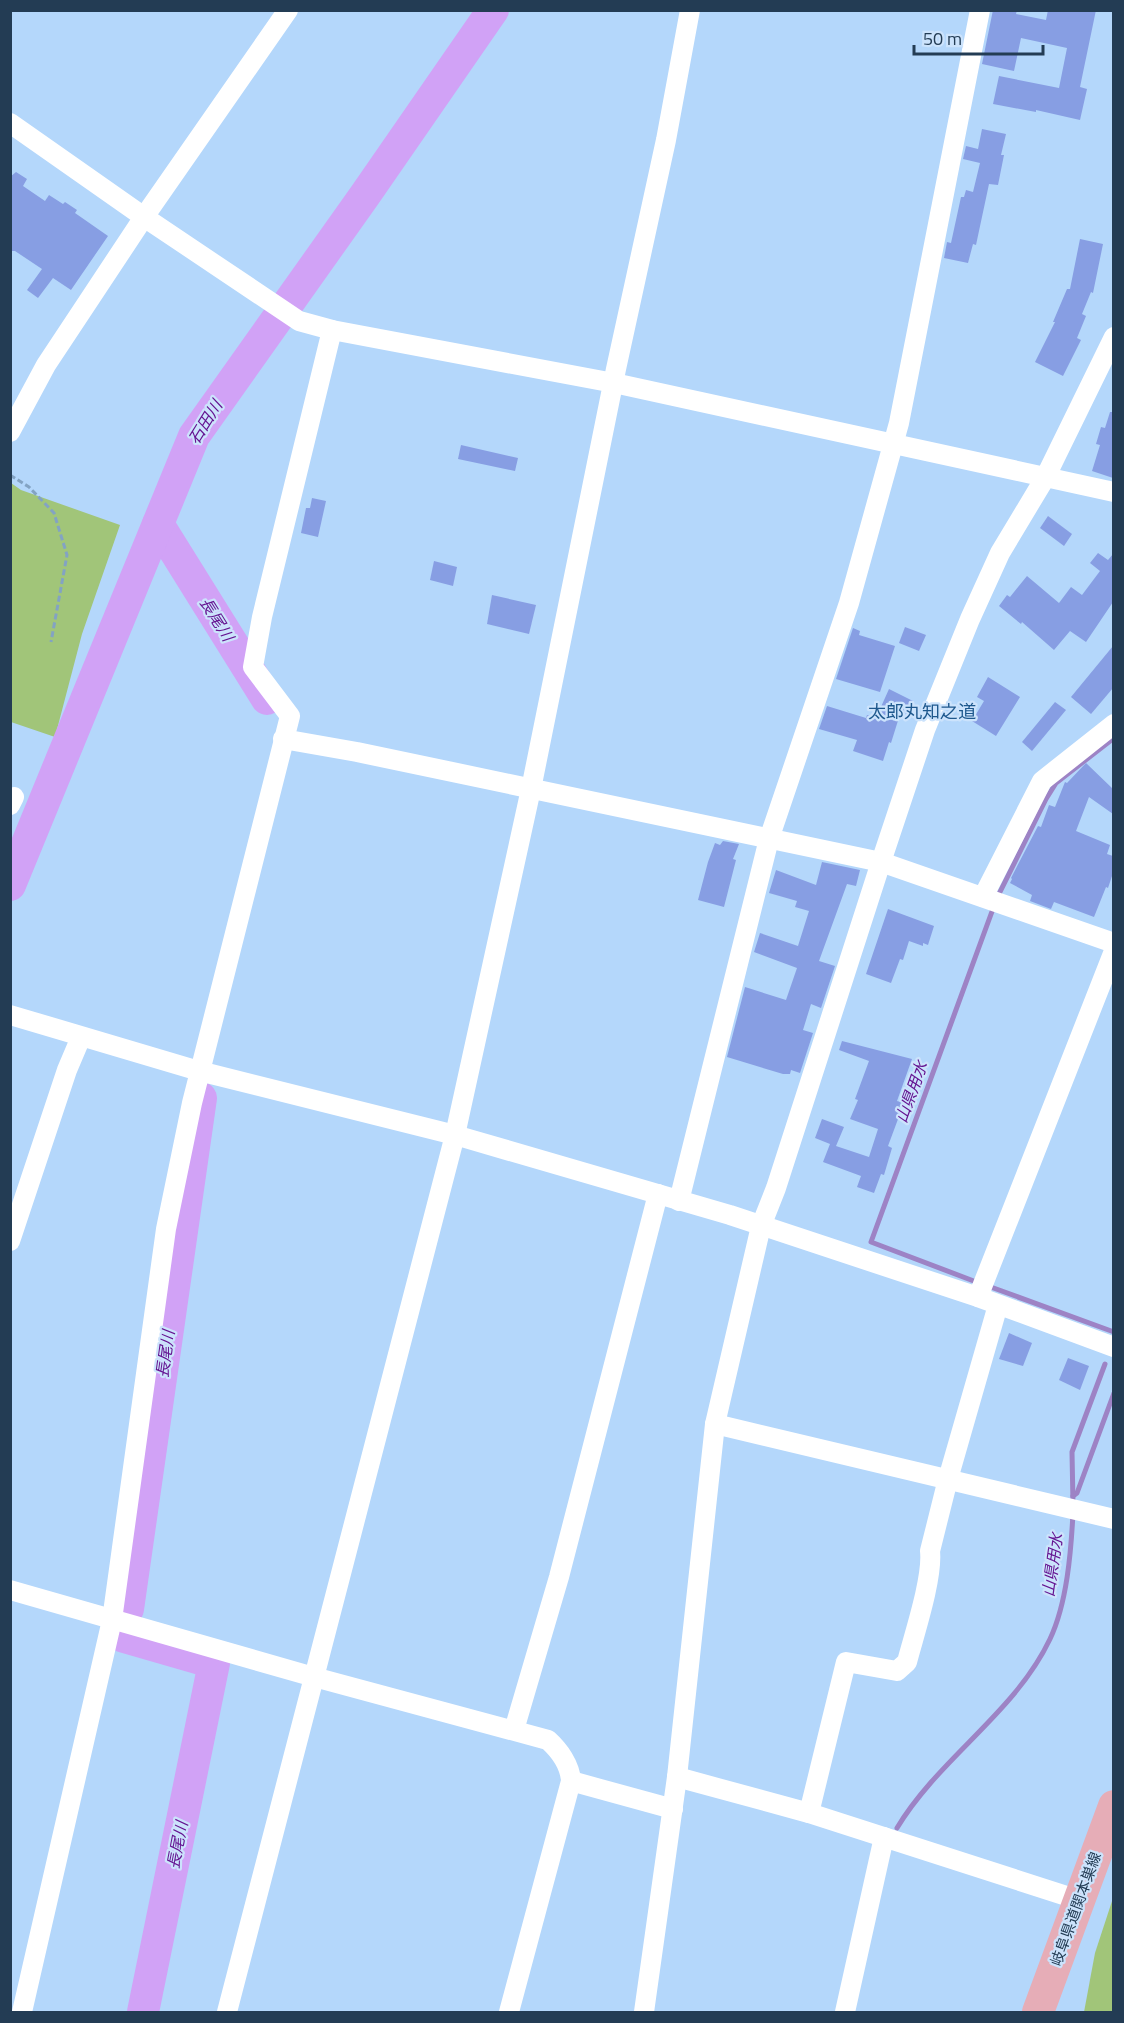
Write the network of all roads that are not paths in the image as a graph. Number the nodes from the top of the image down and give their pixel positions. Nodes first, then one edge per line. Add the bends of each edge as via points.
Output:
1 (288, 10) edge
2 (690, 10) edge
3 (980, 10) edge
4 (10, 123) edge
5 (144, 216) junction
6 (332, 330) junction
7 (1113, 337) edge
8 (614, 383) junction
9 (10, 432) edge
10 (893, 443) junction
11 (1045, 478) junction
12 (1113, 492) edge
13 (1113, 724) edge
14 (284, 739) junction
15 (531, 789) junction
16 (769, 839) junction
17 (880, 862) junction
18 (992, 900) junction
19 (1113, 943) edge
20 (1113, 951) edge
21 (10, 1015) edge
22 (81, 1037) junction
23 (199, 1071) junction
24 (455, 1135) junction
25 (658, 1194) junction
26 (679, 1201) junction
27 (760, 1226) junction
28 (10, 1241) edge
29 (978, 1297) junction
30 (998, 1305) junction
31 (1113, 1347) edge
32 (715, 1424) junction
33 (948, 1479) junction
34 (1113, 1519) edge
35 (10, 1590) edge
36 (112, 1620) junction
37 (314, 1677) junction
38 (514, 1730) junction
39 (677, 1777) junction
40 (571, 1781) junction
41 (1113, 1806) edge
42 (673, 1809) junction
43 (809, 1813) junction
44 (884, 1837) junction
45 (1079, 1900) junction
46 (22, 2013) edge
47 (227, 2013) edge
48 (509, 2013) edge
49 (644, 2013) edge
50 (845, 2013) edge
51 (1038, 2013) edge

1 - 5 street
2 - 8 street
3 - 10 street via 914,355
4 - 5 street
5 - 6 street via 299,321
5 - 9 street via 46,365
6 - 8 street
6 - 14 street via 253,667 290,716
7 - 11 street
8 - 10 street
8 - 15 street
10 - 11 street
10 - 16 street via 849,603
11 - 12 street
11 - 17 street via 1000,553 970,619 925,730
13 - 18 street via 1042,781
14 - 15 street
14 - 23 street
15 - 16 street
15 - 24 street
16 - 17 street
16 - 26 street
17 - 18 street
17 - 27 street via 776,1188
18 - 19 street
20 - 29 street
21 - 22 street
22 - 23 street
22 - 28 street
23 - 24 street
23 - 36 street via 166,1229
24 - 25 street
24 - 37 street
25 - 26 street
25 - 38 street via 559,1577
26 - 27 street
27 - 29 street
27 - 32 street
29 - 30 street
30 - 31 street
30 - 33 street
32 - 33 street
32 - 39 street
33 - 34 street
33 - 43 street via 906,1662 897,1671 846,1662
35 - 36 street
36 - 37 street
36 - 46 street
37 - 38 street
37 - 47 street
38 - 40 street via 548,1740 555,1746 567,1765
39 - 42 street
39 - 43 street
40 - 42 street
40 - 48 street
41 - 45 main road, 岐阜県道関本巣線
42 - 49 street
43 - 44 street
44 - 45 street
44 - 50 street
45 - 51 main road, 岐阜県道関本巣線

